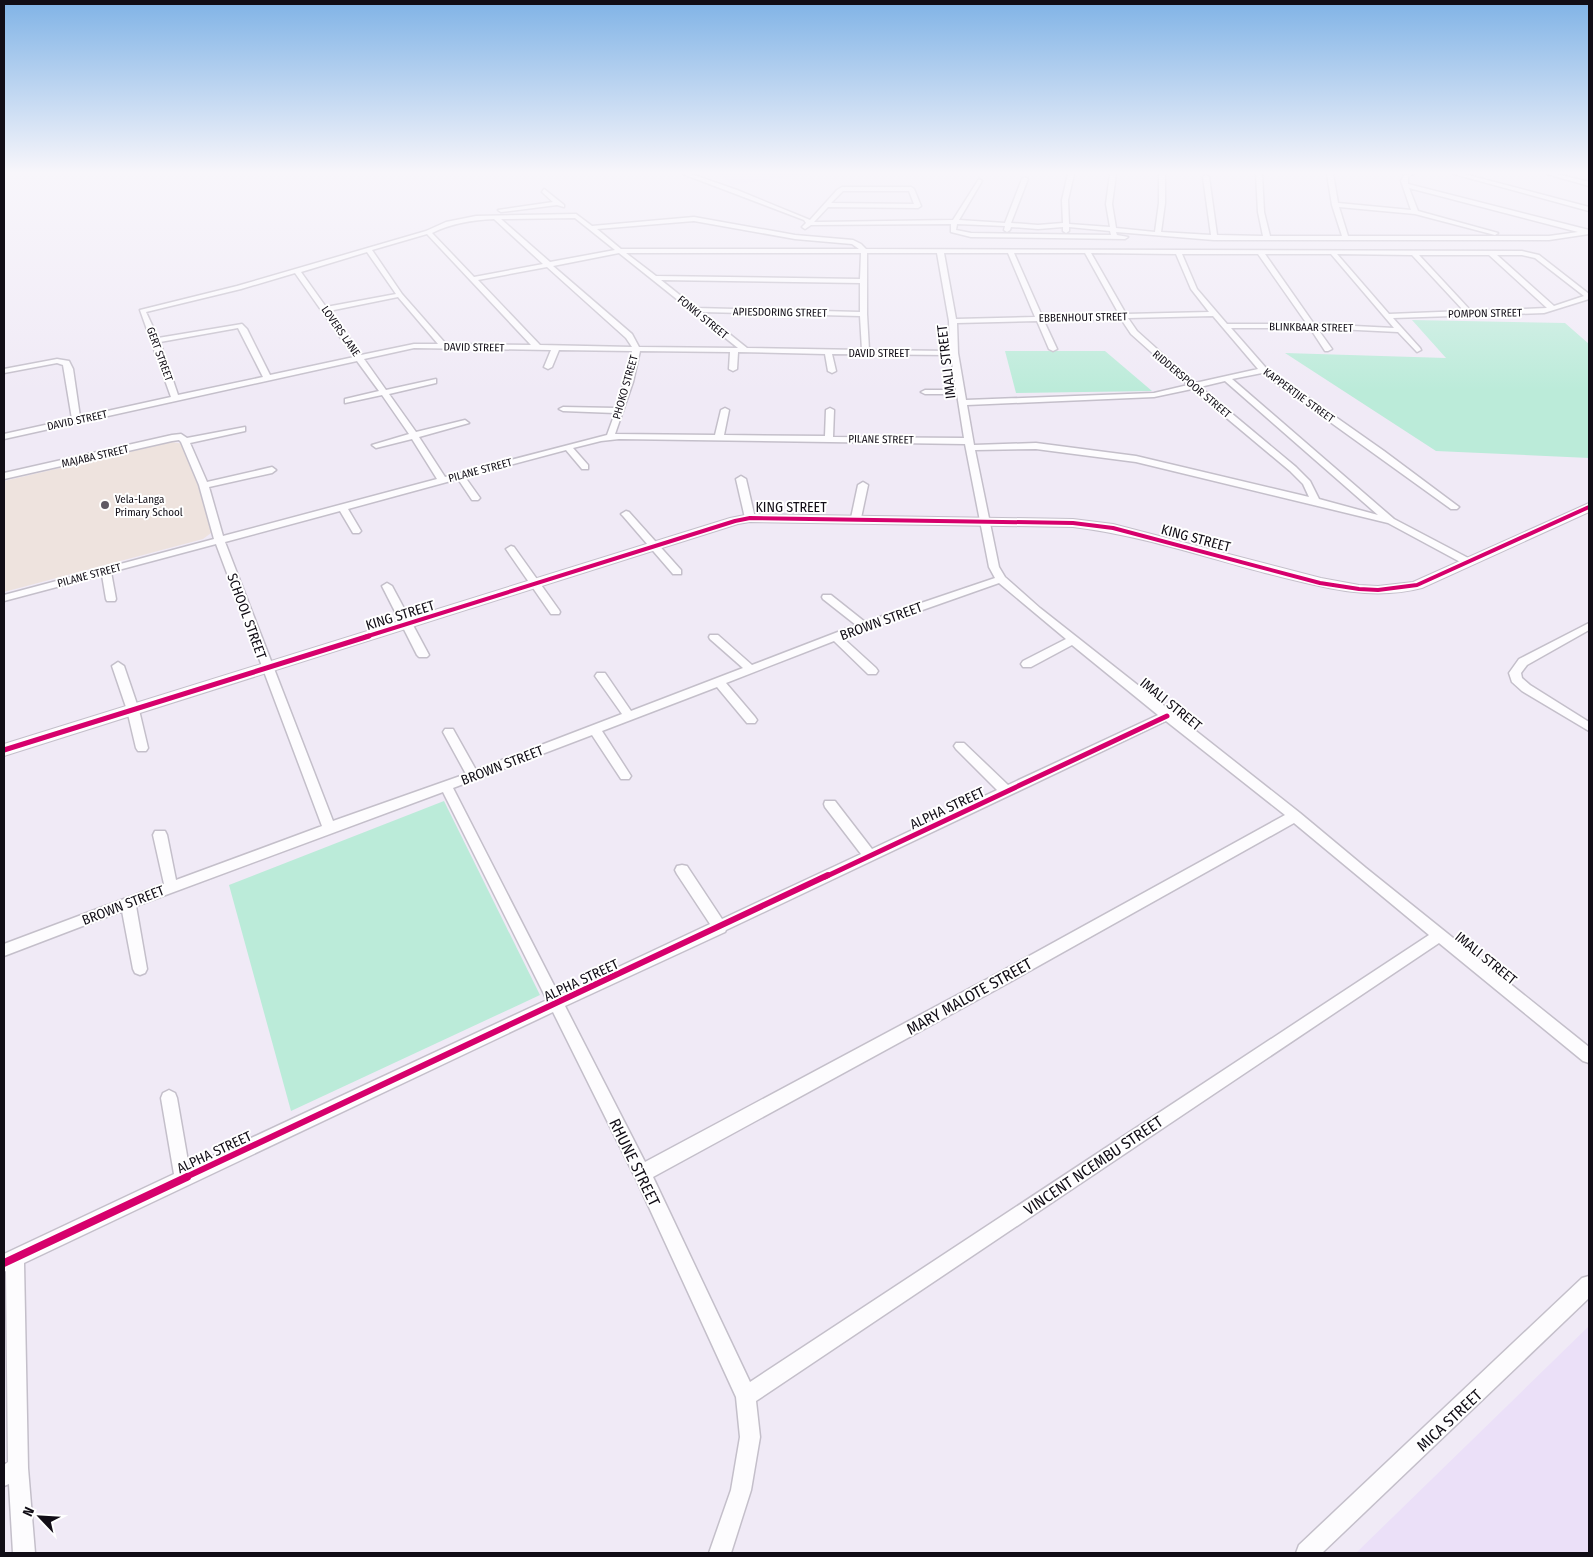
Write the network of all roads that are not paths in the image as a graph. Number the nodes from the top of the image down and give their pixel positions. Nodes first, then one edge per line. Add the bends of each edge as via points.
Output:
1 (380, 247) edge
2 (442, 247) edge
3 (530, 247) edge
4 (613, 247) edge
5 (791, 247) edge
6 (860, 247) edge
7 (1298, 247) edge
8 (369, 250) junction
9 (618, 251) junction
10 (789, 251) junction
11 (864, 251) junction
12 (940, 251) junction
13 (1010, 251) junction
14 (1087, 251) junction
15 (1178, 251) junction
16 (1260, 252) junction
17 (1290, 252) junction
18 (1332, 252) junction
19 (1414, 253) junction
20 (1491, 254) junction
21 (548, 264) junction
22 (297, 271) junction
23 (654, 278) junction
24 (474, 279) junction
25 (863, 281) junction
26 (400, 294) junction
27 (1589, 297) edge
28 (326, 309) junction
29 (1553, 309) junction
30 (696, 310) junction
31 (1469, 313) junction
32 (863, 314) junction
33 (1213, 314) junction
34 (1387, 316) junction
35 (1123, 317) junction
36 (1040, 318) junction
37 (953, 321) junction
38 (1224, 326) junction
39 (1310, 326) junction
40 (1399, 330) junction
41 (156, 341) junction
42 (444, 347) junction
43 (538, 348) junction
44 (556, 348) junction
45 (636, 349) junction
46 (1053, 349) dead end
47 (1328, 349) dead end
48 (1417, 350) dead end
49 (734, 351) junction
50 (746, 351) junction
51 (828, 352) junction
52 (866, 353) junction
53 (954, 353) junction
54 (359, 358) junction
55 (548, 367) dead end
56 (734, 369) dead end
57 (1263, 370) junction
58 (4, 371) edge
59 (832, 372) dead end
60 (268, 378) junction
61 (1227, 379) junction
62 (433, 381) dead end
63 (1195, 387) junction
64 (384, 392) junction
65 (925, 392) dead end
66 (962, 397) junction
67 (175, 398) junction
68 (348, 401) dead end
69 (563, 409) dead end
70 (725, 410) dead end
71 (830, 410) dead end
72 (619, 411) junction
73 (76, 420) junction
74 (465, 422) dead end
75 (242, 429) dead end
76 (414, 435) junction
77 (4, 436) edge
78 (610, 437) junction
79 (719, 437) junction
80 (829, 438) junction
81 (185, 441) junction
82 (376, 445) dead end
83 (970, 445) junction
84 (568, 447) junction
85 (585, 467) dead end
86 (272, 470) dead end
87 (4, 476) edge
88 (460, 476) junction
89 (442, 480) junction
90 (741, 480) dead end
91 (204, 485) junction
92 (863, 485) dead end
93 (474, 498) dead end
94 (1315, 501) junction
95 (342, 507) junction
96 (1589, 507) edge
97 (1454, 508) dead end
98 (626, 514) dead end
99 (750, 518) junction
100 (856, 518) junction
101 (1392, 521) junction
102 (987, 523) junction
103 (356, 531) dead end
104 (219, 540) junction
105 (655, 546) junction
106 (511, 549) dead end
107 (1468, 562) junction
108 (106, 571) junction
109 (677, 572) dead end
110 (1001, 579) junction
111 (536, 584) junction
112 (387, 586) dead end
113 (827, 597) dead end
114 (4, 598) edge
115 (111, 599) dead end
116 (555, 612) dead end
117 (407, 625) junction
118 (864, 626) junction
119 (1589, 626) edge
120 (714, 636) dead end
121 (836, 637) junction
122 (1073, 640) junction
123 (423, 655) dead end
124 (1027, 664) dead end
125 (118, 666) dead end
126 (266, 668) junction
127 (750, 669) junction
128 (872, 671) dead end
129 (601, 676) dead end
130 (719, 682) junction
131 (132, 710) junction
132 (629, 716) junction
133 (1167, 716) junction
134 (751, 720) dead end
135 (1589, 727) edge
136 (594, 730) junction
137 (449, 732) dead end
138 (960, 746) dead end
139 (142, 748) dead end
140 (4, 750) edge
141 (473, 776) junction
142 (625, 776) dead end
143 (446, 786) junction
144 (1007, 792) junction
145 (830, 804) dead end
146 (1295, 816) junction
147 (329, 828) junction
148 (160, 835) dead end
149 (870, 856) junction
150 (682, 870) dead end
151 (171, 887) junction
152 (128, 903) junction
153 (720, 928) junction
154 (1440, 935) junction
155 (4, 950) edge
156 (140, 969) dead end
157 (556, 1004) junction
158 (1589, 1056) edge
159 (168, 1098) dead end
160 (642, 1173) junction
161 (183, 1179) junction
162 (9, 1261) edge
163 (1589, 1286) edge
164 (746, 1396) junction
165 (11, 1472) edge
166 (24, 1553) edge
167 (720, 1553) edge
168 (1307, 1553) edge

1 - 8 street
2 - 24 street
3 - 21 street, PHOKO STREET
4 - 9 street, FONKI STREET
5 - 10 street
6 - 11 street
7 - 17 street
8 - 22 street
8 - 26 street
9 - 10 street
9 - 21 street
9 - 23 street, FONKI STREET
10 - 11 street
11 - 12 street
11 - 25 street
12 - 13 street
12 - 37 street, IMALI STREET
13 - 14 street
13 - 36 street
14 - 15 street
14 - 35 street, RIDDERSPOOR STREET
15 - 16 street
15 - 33 street, KAPPERTJIE STREET via 1194,289
16 - 17 street
16 - 39 street
17 - 18 street
18 - 19 street
18 - 34 street
19 - 20 street
19 - 31 street
20 - 27 street via 1535,254
20 - 29 street
21 - 24 street
21 - 45 street, PHOKO STREET via 630,336
22 - 28 street, LOVERS LANE
22 - 41 street, GERT STREET via 142,311
23 - 25 street
23 - 30 street, FONKI STREET
24 - 43 street
25 - 32 street
26 - 28 street
26 - 42 street
27 - 29 street, POMPON STREET
28 - 54 street, LOVERS LANE
29 - 31 street, POMPON STREET
30 - 32 street, APIESDORING STREET
30 - 50 street, FONKI STREET
31 - 34 street, POMPON STREET
32 - 52 street
33 - 35 street, EBBENHOUT STREET
33 - 38 street, KAPPERTJIE STREET
34 - 40 street
35 - 36 street, EBBENHOUT STREET
35 - 63 street, RIDDERSPOOR STREET via 1149,347
36 - 37 street, EBBENHOUT STREET
36 - 46 street
37 - 53 street, IMALI STREET
38 - 39 street, BLINKBAAR STREET
38 - 57 street, KAPPERTJIE STREET
39 - 40 street, BLINKBAAR STREET
39 - 47 street
40 - 48 street
41 - 60 street via 239,326
41 - 67 street, GERT STREET
42 - 43 street, DAVID STREET
42 - 54 street, DAVID STREET via 408,347
43 - 44 street, DAVID STREET
44 - 45 street, DAVID STREET
44 - 55 street
45 - 49 street, DAVID STREET
45 - 72 street, PHOKO STREET
49 - 50 street, DAVID STREET
49 - 56 street
50 - 51 street, DAVID STREET
51 - 52 street, DAVID STREET
51 - 59 street
52 - 53 street, DAVID STREET
53 - 66 street, IMALI STREET
54 - 60 street, DAVID STREET
54 - 64 street, LOVERS LANE
57 - 61 street
57 - 97 street, KAPPERTJIE STREET
58 - 73 street via 64,362 69,369
60 - 67 street, DAVID STREET
61 - 63 street
61 - 101 street
62 - 64 street
63 - 66 street via 1140,396
63 - 94 street, RIDDERSPOOR STREET via 1298,474 1307,483
64 - 68 street
64 - 76 street, LOVERS LANE
65 - 66 street
66 - 83 street, IMALI STREET
67 - 73 street, DAVID STREET
69 - 72 street
70 - 79 street
71 - 80 street
72 - 78 street, PHOKO STREET
73 - 77 street, DAVID STREET
74 - 76 street
75 - 81 street
76 - 82 street
76 - 89 street, LOVERS LANE
78 - 79 street, PILANE STREET
78 - 84 street, PILANE STREET
79 - 80 street, PILANE STREET
80 - 83 street, PILANE STREET
81 - 87 street, MAJABA STREET via 172,438
81 - 91 street, SCHOOL STREET
83 - 94 street, PILANE STREET via 1074,450 1163,465
83 - 102 street, IMALI STREET
84 - 85 street
84 - 88 street, PILANE STREET
86 - 91 street
88 - 89 street, PILANE STREET
88 - 93 street
89 - 95 street, PILANE STREET
90 - 99 street
91 - 104 street, SCHOOL STREET
92 - 100 street
94 - 101 street, PILANE STREET
95 - 103 street
95 - 104 street, PILANE STREET
96 - 107 street, KING STREET
98 - 105 street
99 - 100 street, KING STREET
99 - 105 street, KING STREET
100 - 102 street, KING STREET
101 - 107 street
102 - 107 street, KING STREET via 1073,522 1100,525 1322,583 1363,590 1405,588
102 - 110 street, IMALI STREET via 994,567
104 - 108 street, PILANE STREET
104 - 126 street, SCHOOL STREET
105 - 109 street
105 - 111 street, KING STREET
106 - 111 street
108 - 114 street, PILANE STREET
108 - 115 street
110 - 118 street, BROWN STREET
110 - 122 street, IMALI STREET
111 - 116 street
111 - 117 street, KING STREET
112 - 117 street
113 - 118 street
117 - 123 street
117 - 126 street, KING STREET
118 - 121 street, BROWN STREET
119 - 135 street via 1523,662 1514,673 1526,688
120 - 127 street
121 - 127 street, BROWN STREET
121 - 128 street
122 - 124 street
122 - 133 street, IMALI STREET
125 - 131 street
126 - 131 street, KING STREET
126 - 147 street, SCHOOL STREET
127 - 130 street, BROWN STREET
129 - 132 street
130 - 132 street, BROWN STREET
130 - 134 street
131 - 139 street
131 - 140 street, KING STREET
132 - 136 street, BROWN STREET
133 - 144 street, ALPHA STREET
133 - 146 street, IMALI STREET
136 - 141 street, BROWN STREET
136 - 142 street
137 - 141 street
138 - 144 street
141 - 143 street, BROWN STREET
143 - 147 street, BROWN STREET
143 - 157 street, RHUNE STREET
144 - 149 street, ALPHA STREET
145 - 149 street
146 - 154 street, IMALI STREET
146 - 160 street, MARY MALOTE STREET
147 - 151 street, BROWN STREET
148 - 151 street
149 - 153 street, ALPHA STREET
150 - 153 street
151 - 152 street, BROWN STREET
152 - 155 street, BROWN STREET
152 - 156 street
153 - 157 street, ALPHA STREET
154 - 158 street, IMALI STREET
154 - 164 street, VINCENT NCEMBU STREET
157 - 160 street, RHUNE STREET
157 - 161 street, ALPHA STREET
159 - 161 street
160 - 164 street, RHUNE STREET
161 - 162 street, ALPHA STREET
162 - 165 street
163 - 168 street, MICA STREET
164 - 167 street, RHUNE STREET via 750,1437 741,1490
165 - 166 street

